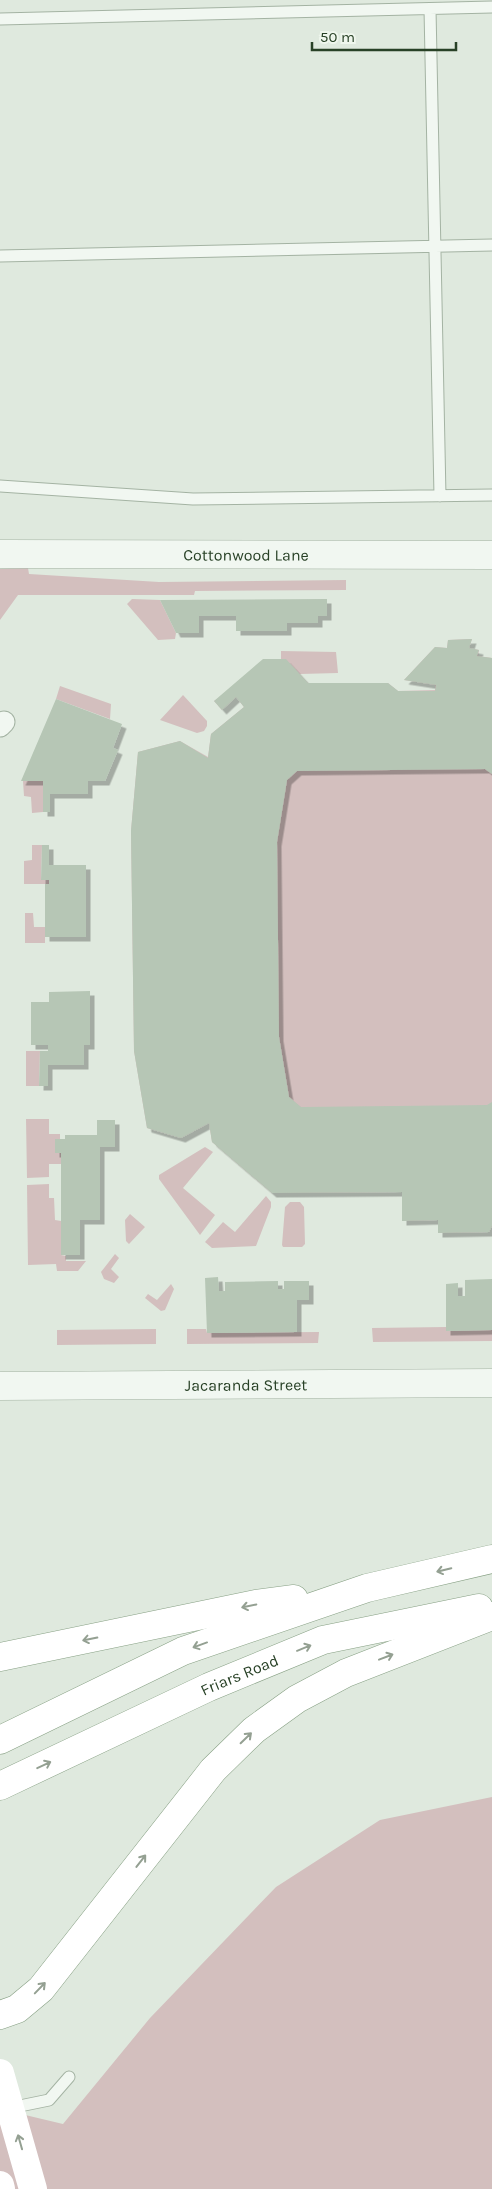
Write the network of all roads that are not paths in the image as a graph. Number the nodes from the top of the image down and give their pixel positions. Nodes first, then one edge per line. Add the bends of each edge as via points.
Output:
1 (492, 7) edge
2 (430, 9) junction
3 (0, 19) edge
4 (492, 245) edge
5 (435, 246) junction
6 (0, 256) edge
7 (0, 486) edge
8 (492, 495) edge
9 (440, 496) junction
10 (0, 554) edge
11 (492, 554) edge
12 (492, 1383) edge
13 (0, 1386) edge
14 (492, 1559) edge
15 (367, 1588) junction
16 (492, 1605) edge
17 (492, 1616) edge
18 (0, 1657) edge
19 (0, 1740) edge
20 (0, 1786) edge
21 (0, 2015) edge
22 (0, 2073) edge
23 (69, 2077) dead end
24 (10, 2108) junction
25 (0, 2185) edge
26 (1, 2189) edge
27 (33, 2189) edge

1 - 2 lane
2 - 3 lane
2 - 5 lane
4 - 5 lane
5 - 6 lane
5 - 9 lane
7 - 9 lane via 193,499
8 - 9 lane
10 - 11 street, Cottonwood Lane
12 - 13 street, Jacaranda Street
14 -> 15 main road
15 -> 18 main road via 256,1604
15 -> 19 main road via 183,1651
20 -> 16 main road, Friars Road via 209,1687 323,1640
21 -> 17 main road via 17,2009 41,1989 212,1770 254,1730 297,1699 346,1673
22 - 24 main road
23 - 24 lane via 50,2100
27 -> 24 main road
25 - 26 main road

